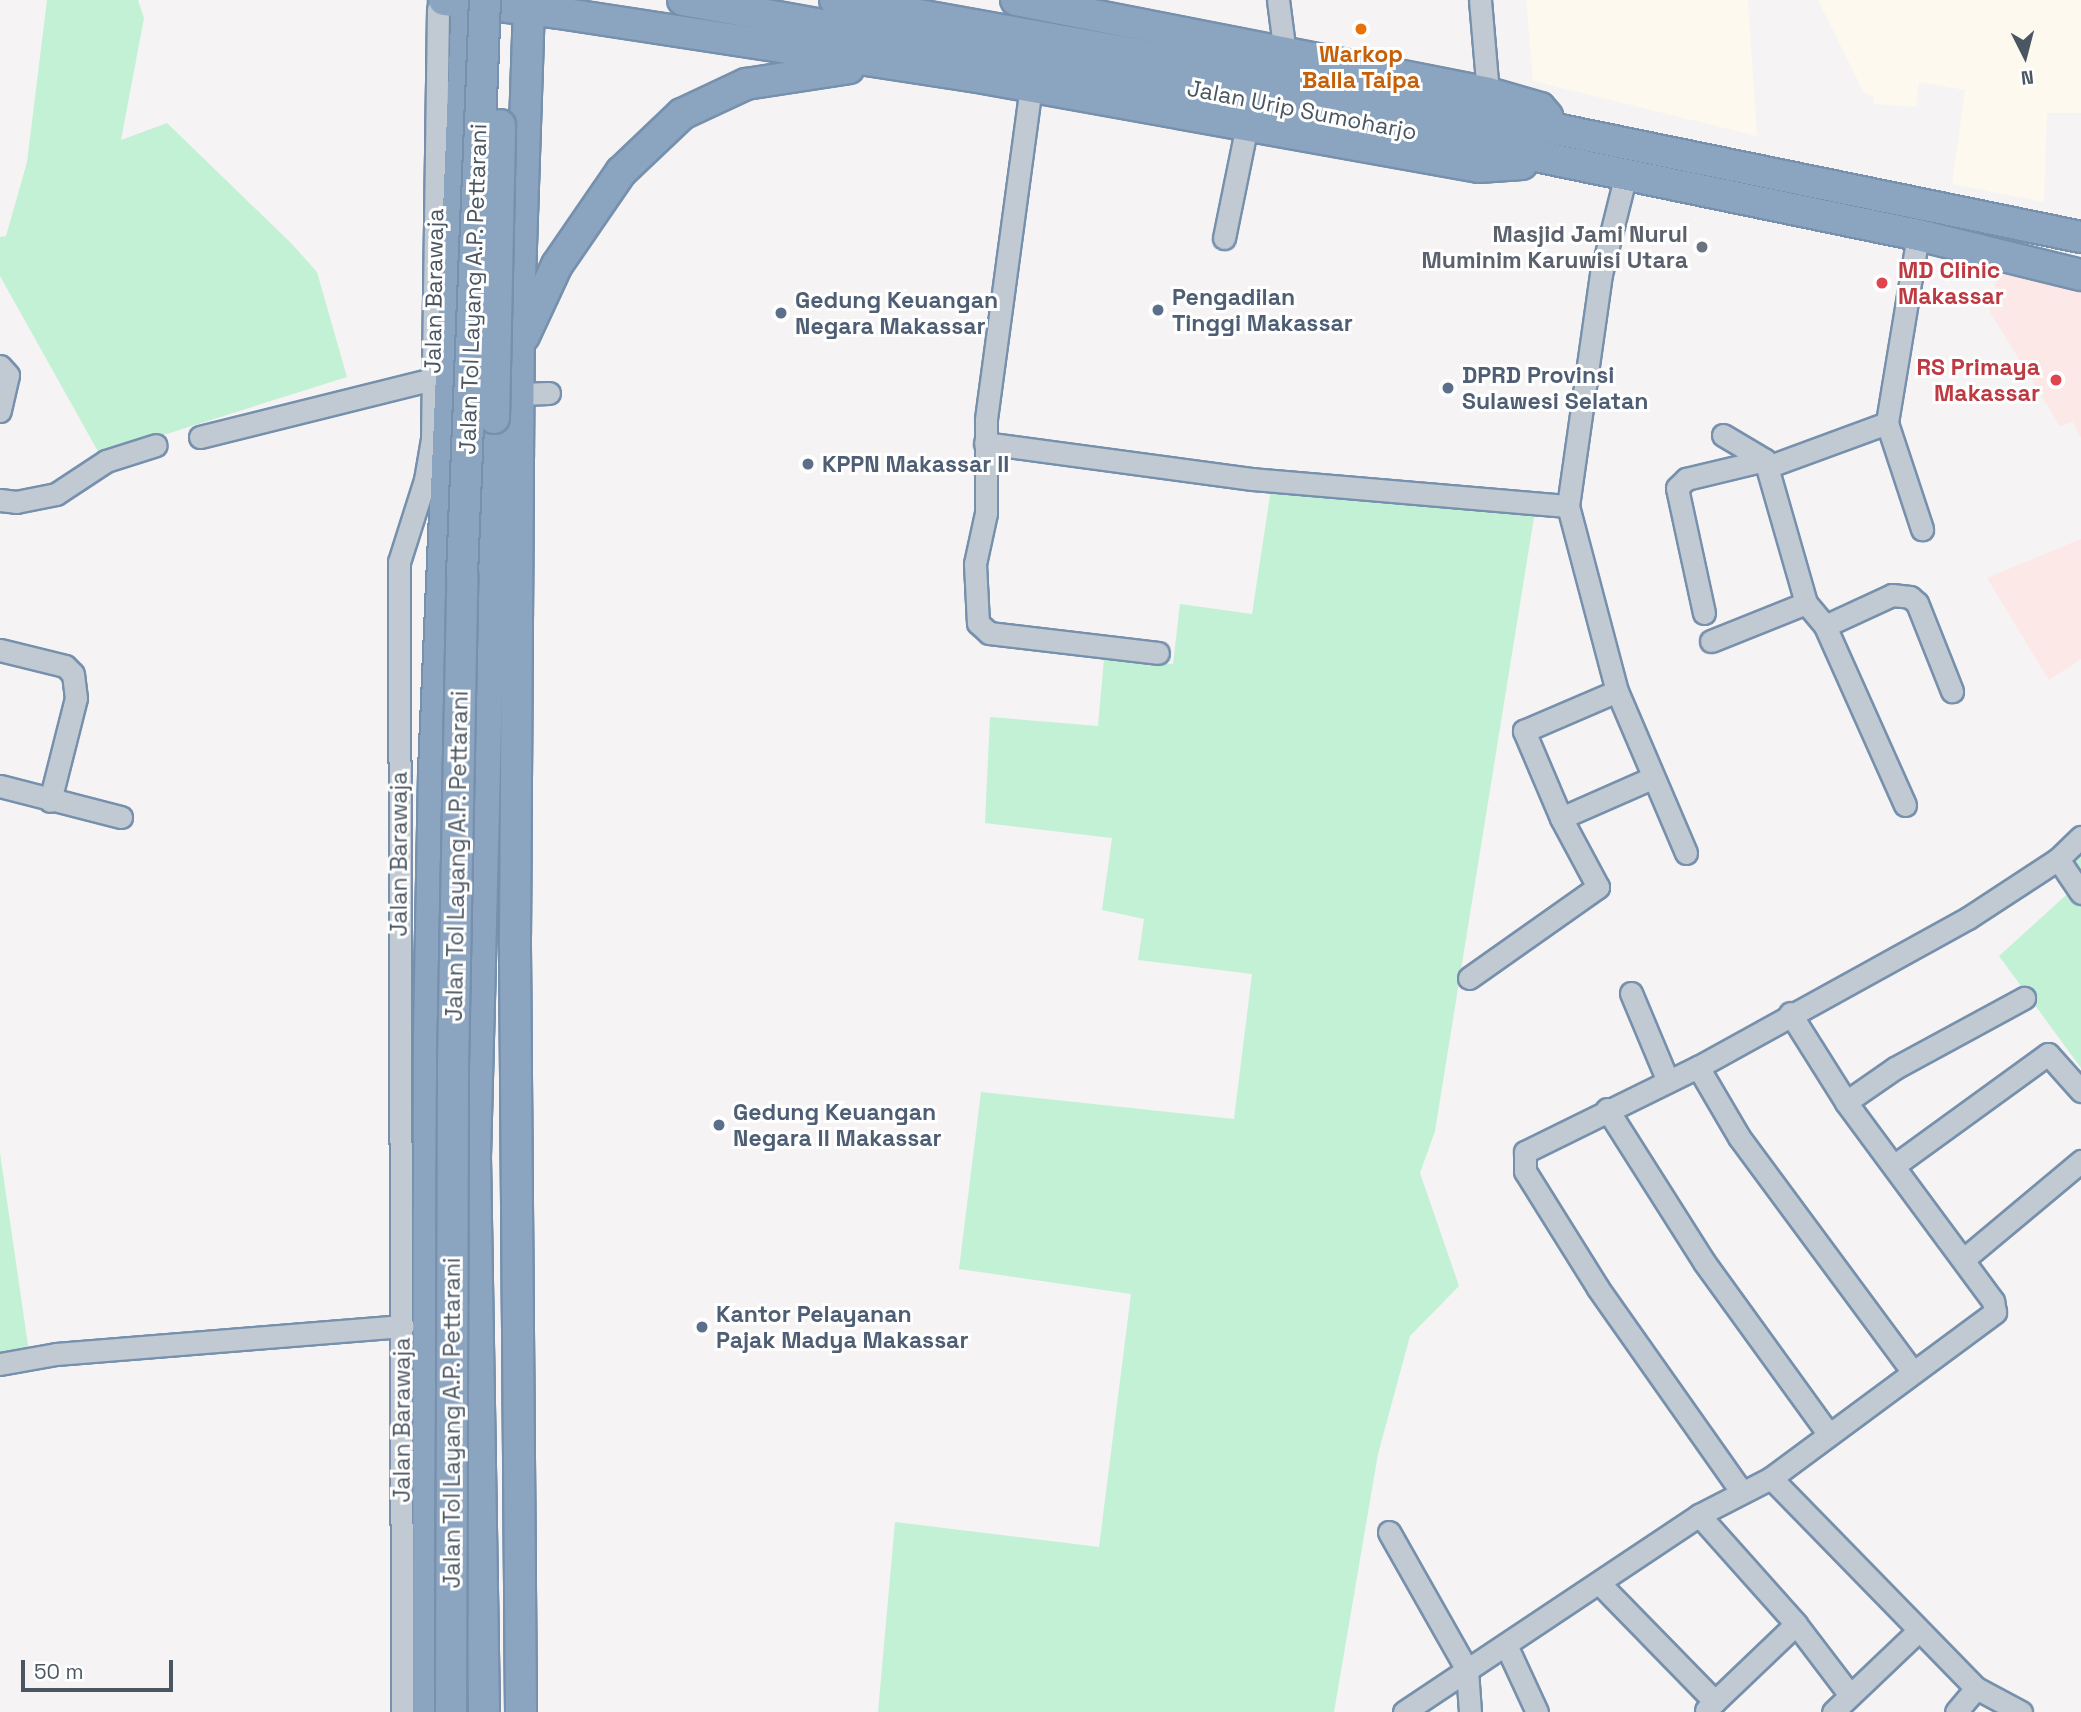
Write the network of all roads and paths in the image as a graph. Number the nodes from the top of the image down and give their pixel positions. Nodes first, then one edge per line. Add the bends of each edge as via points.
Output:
1 (604, 0) edge
2 (683, 0) edge
3 (835, 0) edge
4 (1016, 0) edge
5 (1278, 0) edge
6 (1480, 0) edge
7 (457, 2) edge
8 (520, 3) edge
9 (640, 26) junction
10 (1285, 54) junction
11 (888, 64) junction
12 (1031, 86) junction
13 (1489, 93) junction
14 (1426, 119) junction
15 (1247, 125) junction
16 (1560, 130) junction
17 (1557, 162) junction
18 (1625, 178) junction
19 (1918, 236) junction
20 (2081, 237) edge
21 (1224, 238) dead end
22 (2081, 275) edge
23 (520, 345) junction
24 (0, 366) edge
25 (433, 379) junction
26 (550, 393) dead end
27 (518, 394) junction
28 (0, 411) edge
29 (1887, 423) junction
30 (1723, 435) dead end
31 (200, 437) dead end
32 (985, 443) junction
33 (156, 445) dead end
34 (1767, 463) junction
35 (0, 500) edge
36 (1568, 506) junction
37 (1922, 529) dead end
38 (1806, 603) junction
39 (1704, 614) dead end
40 (1825, 626) junction
41 (1711, 641) dead end
42 (0, 650) edge
43 (1158, 653) dead end
44 (1617, 691) junction
45 (1952, 691) dead end
46 (1652, 778) junction
47 (0, 786) edge
48 (50, 801) junction
49 (1905, 805) dead end
50 (121, 817) dead end
51 (1561, 818) junction
52 (2081, 837) edge
53 (1686, 853) dead end
54 (2058, 859) junction
55 (2081, 893) edge
56 (1469, 978) dead end
57 (1631, 993) dead end
58 (2024, 998) dead end
59 (1790, 1013) junction
60 (1698, 1067) junction
61 (1667, 1079) junction
62 (2081, 1091) edge
63 (1846, 1102) junction
64 (1608, 1109) junction
65 (2081, 1161) edge
66 (1895, 1165) junction
67 (1964, 1259) junction
68 (403, 1326) junction
69 (0, 1364) edge
70 (1912, 1371) junction
71 (1828, 1433) junction
72 (1771, 1478) junction
73 (1741, 1491) junction
74 (1699, 1516) junction
75 (1389, 1532) dead end
76 (1601, 1585) junction
77 (1796, 1624) junction
78 (1917, 1632) junction
79 (1506, 1645) junction
80 (1467, 1670) junction
81 (1976, 1689) junction
82 (1850, 1695) junction
83 (1710, 1707) edge
84 (402, 1712) edge
85 (428, 1712) edge
86 (451, 1712) edge
87 (484, 1712) edge
88 (521, 1712) edge
89 (1404, 1712) edge
90 (1470, 1712) edge
91 (1537, 1712) edge
92 (1833, 1712) edge
93 (1956, 1712) edge
94 (2021, 1712) edge

1 - 9 highway via 619,16
2 - 14 highway, Jalan Urip Sumoharjo
3 - 14 highway, Jalan Urip Sumoharjo
4 - 10 highway
5 - 10 street
6 - 13 street
7 - 8 highway
7 - 25 street, Jalan Barawaja
7 - 85 highway via 453,294 429,1034
7 - 86 highway, Jalan Tol Layang A.P. Pettarani, bridge via 462,575 453,1065
8 - 9 highway
8 - 23 highway
8 - 87 highway, Jalan Tol Layang A.P. Pettarani, bridge via 475,1157
9 - 11 highway
10 - 13 highway
11 - 12 highway
11 - 23 highway via 747,84 682,114 621,172 557,265
12 - 15 highway
12 - 32 street
13 - 16 highway via 1540,108
14 - 16 highway, Jalan Urip Sumoharjo
14 - 17 highway, Jalan Urip Sumoharjo
15 - 17 highway via 1479,167
15 - 21 street
16 - 20 highway, Jalan Urip Sumoharjo
17 - 18 highway, Jalan Urip Sumoharjo
18 - 19 highway, Jalan Urip Sumoharjo
18 - 36 street via 1601,274
19 - 22 highway, Jalan Urip Sumoharjo
19 - 29 street
23 - 27 highway
24 - 28 street via 8,375
25 - 31 street
25 - 68 street, Jalan Barawaja via 430,456 399,562
26 - 27 street
27 - 88 highway via 515,940
29 - 34 street
29 - 37 street
30 - 34 street
32 - 36 street via 1252,479
32 - 43 street via 986,513 975,564 980,628 989,633
33 - 35 street via 106,461 57,494 16,502
34 - 38 street
34 - 39 street via 1686,479 1677,488
36 - 44 street
38 - 40 street
38 - 41 street
40 - 45 street via 1892,595 1910,597 1917,603
40 - 49 street
42 - 48 street via 65,666 77,686
44 - 46 street
44 - 51 street via 1525,729
46 - 51 street
46 - 53 street
47 - 48 street
48 - 50 street
51 - 56 street via 1598,887
52 - 54 street
54 - 55 street
54 - 59 street via 1968,918
57 - 61 street
58 - 63 street via 1895,1068
59 - 60 street
59 - 63 street
60 - 61 street
60 - 70 street via 1739,1137
61 - 64 street
62 - 66 street via 2048,1054
63 - 66 street
64 - 71 street via 1704,1262
64 - 73 street via 1525,1152 1525,1171 1598,1288
65 - 67 street
66 - 67 street
67 - 70 street via 1993,1301 1995,1312
68 - 69 street via 56,1354
68 - 84 street, Jalan Barawaja
70 - 71 street
71 - 72 street
72 - 73 street
72 - 78 street
73 - 74 street
74 - 76 street
74 - 77 street
75 - 80 street
76 - 79 street
76 - 83 street
77 - 82 street
77 - 83 street
78 - 81 street
78 - 82 street
79 - 80 street
79 - 91 street
80 - 89 street
80 - 90 street
81 - 93 street
81 - 94 street
82 - 92 street

